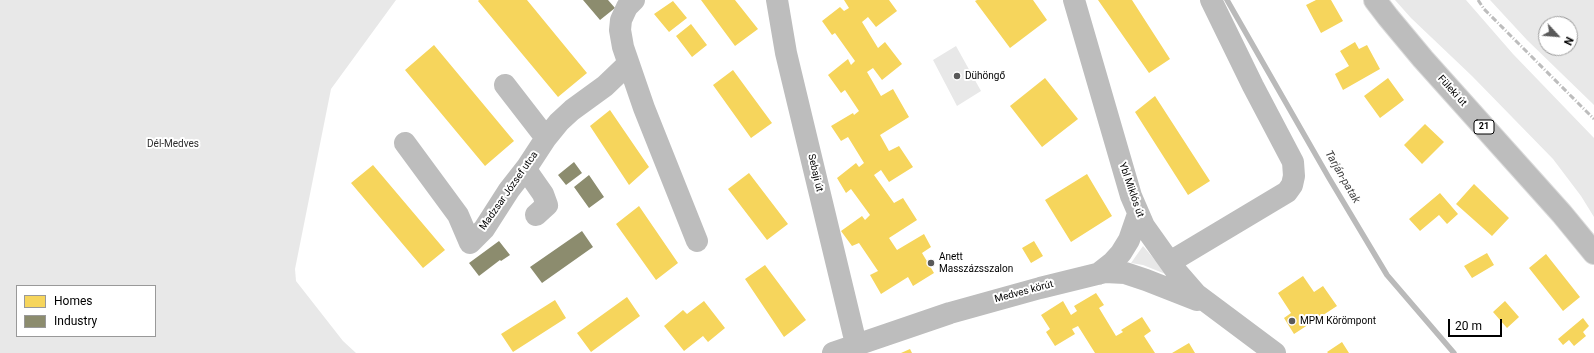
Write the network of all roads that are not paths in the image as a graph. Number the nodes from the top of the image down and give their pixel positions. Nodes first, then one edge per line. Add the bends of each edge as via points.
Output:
1 (634, 0) edge
2 (778, 0) edge
3 (1074, 0) edge
4 (1211, 0) edge
5 (1375, 0) edge
6 (628, 64) junction
7 (505, 85) dead end
8 (546, 138) junction
9 (405, 143) dead end
10 (527, 168) junction
11 (536, 214) dead end
12 (1138, 214) junction
13 (697, 241) dead end
14 (1594, 253) edge
15 (1170, 262) junction
16 (1098, 274) junction
17 (1215, 309) junction
18 (856, 344) junction
19 (834, 353) edge
20 (1274, 353) edge

1 - 6 street via 627,7 620,24
2 - 18 street, Sebaji út via 786,53
3 - 12 street, Ybl Miklós út
4 - 15 street via 1294,162 1294,176 1287,192
5 - 14 street, Füleki út / 21 via 1423,59
6 - 8 street, Madzsar József utca via 605,86 572,110
6 - 13 street
7 - 8 street
8 - 10 street, Madzsar József utca
9 - 10 street, Madzsar József utca via 458,215 470,243 484,229 509,190
10 - 11 street via 547,205
12 - 15 street, Ybl Miklós út via 1152,240
12 - 16 street via 1121,253
15 - 17 street, Ybl Miklós út via 1188,286
16 - 17 street, Medves körút via 1105,272 1132,275
16 - 18 street, Medves körút via 956,311
17 - 20 street, Ybl Miklós út
18 - 19 street, Medves körút

